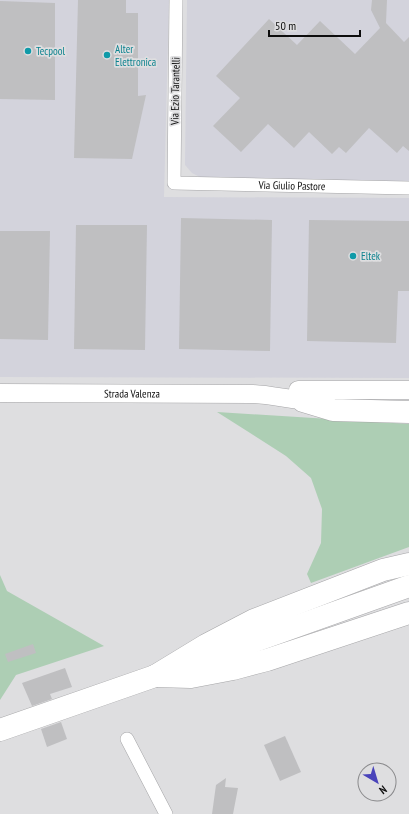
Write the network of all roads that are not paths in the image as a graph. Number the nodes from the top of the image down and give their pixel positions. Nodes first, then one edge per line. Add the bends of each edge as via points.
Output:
1 (176, 0) edge
2 (174, 183) joint
3 (409, 188) edge
4 (409, 390) edge
5 (0, 393) edge
6 (264, 395) junction
7 (303, 401) junction
8 (409, 403) edge
9 (409, 412) edge
10 (409, 556) edge
11 (409, 564) edge
12 (383, 570) junction
13 (409, 586) edge
14 (409, 613) edge
15 (155, 676) junction
16 (0, 730) edge
17 (127, 739) dead end
18 (166, 814) edge

1 - 2 street, Via Ezio Tarantelli
2 - 3 street, Via Giulio Pastore
4 - 6 main road, Strada Valenza via 303,390
5 - 6 main road, Strada Valenza
6 - 7 main road, Strada Valenza
7 - 8 main road, Strada Valenza
7 - 9 highway via 333,410
10 - 12 highway
11 - 12 highway
12 - 15 highway via 254,620
13 - 15 highway
14 - 15 highway via 254,664 191,677
15 - 16 highway
17 - 18 street

